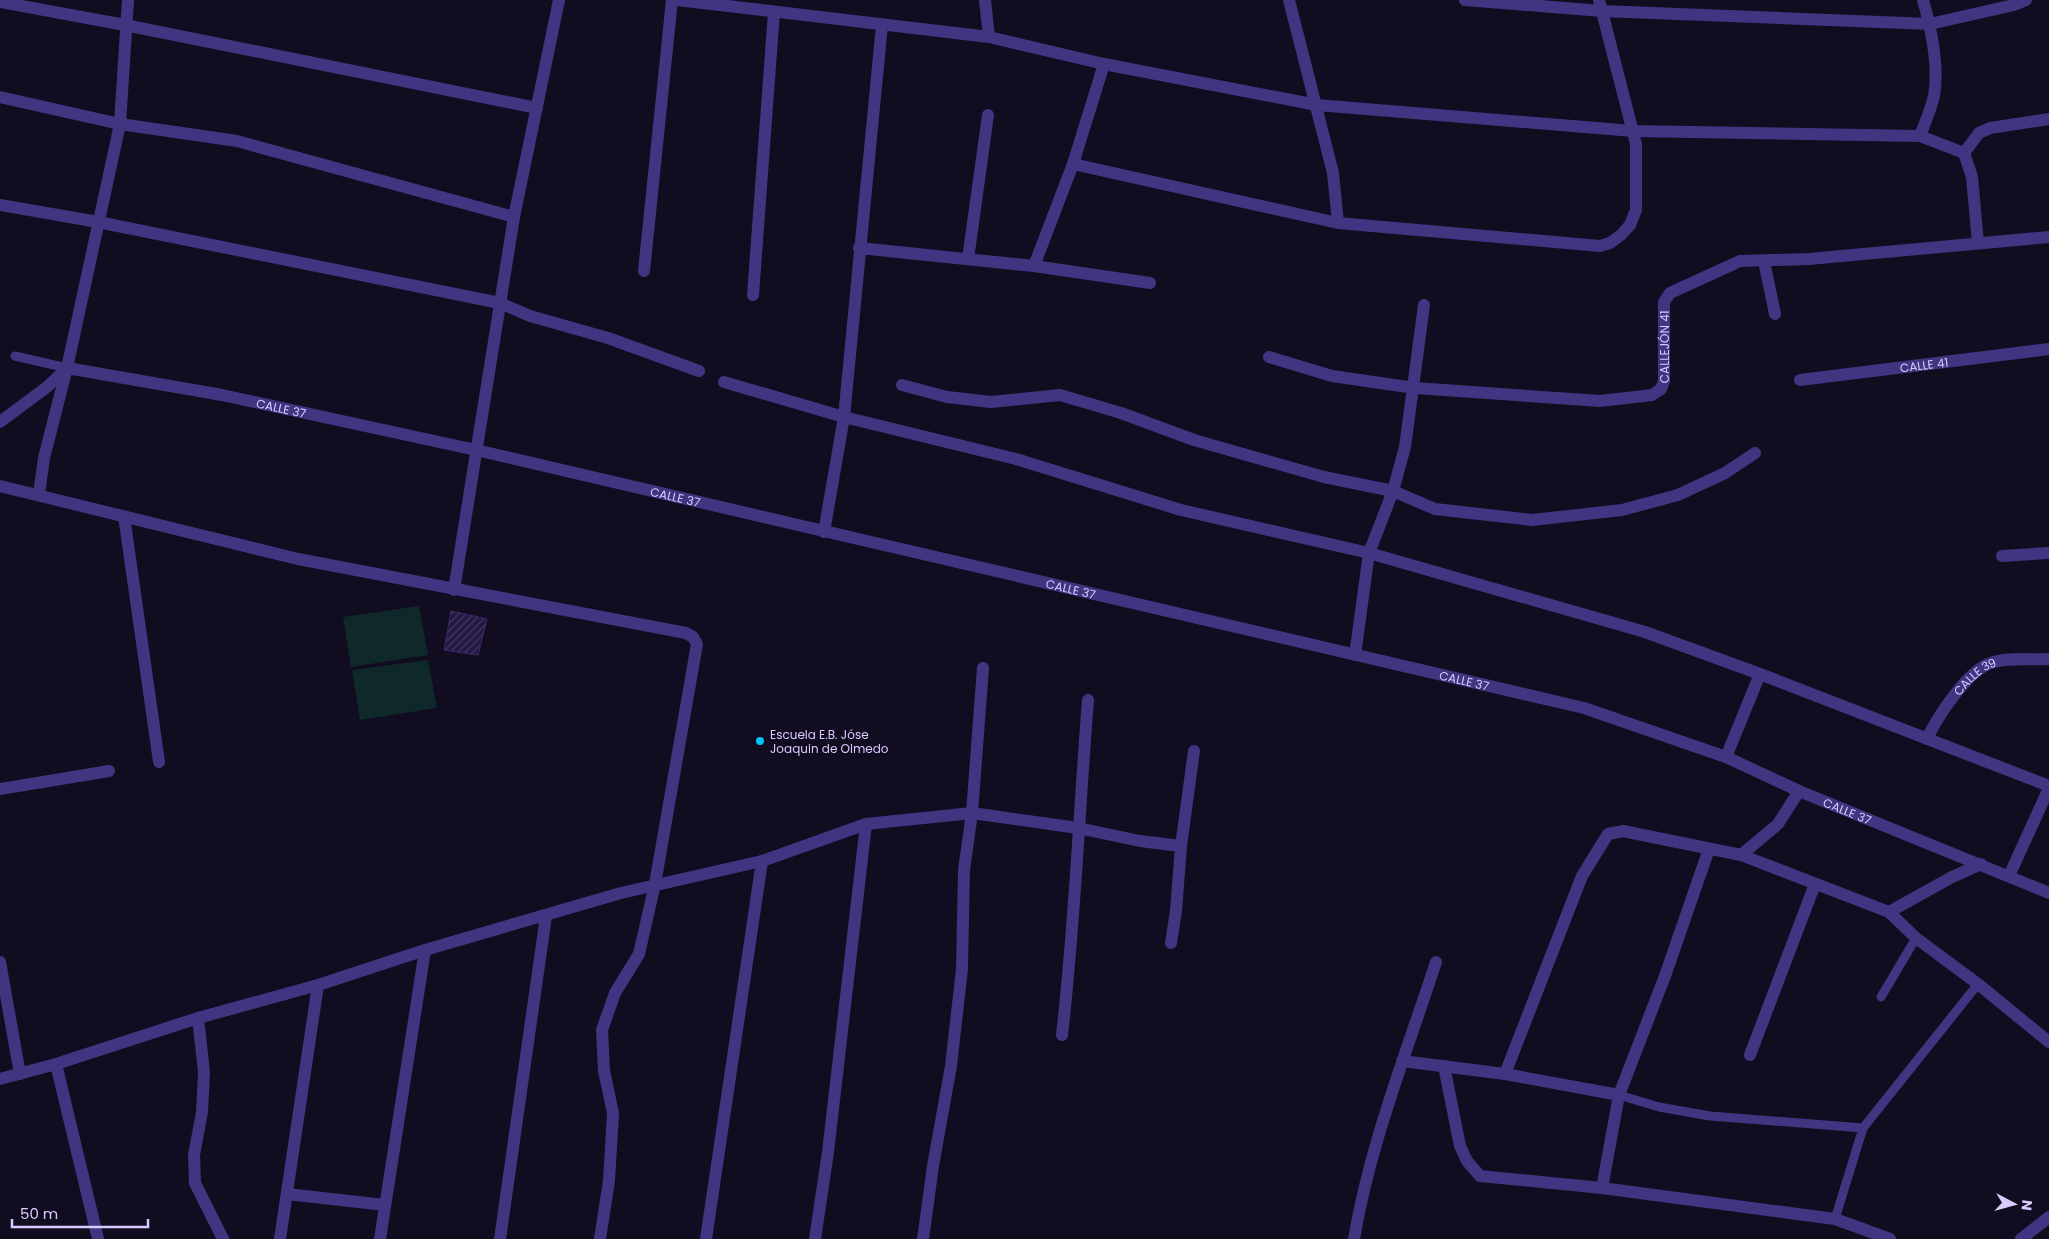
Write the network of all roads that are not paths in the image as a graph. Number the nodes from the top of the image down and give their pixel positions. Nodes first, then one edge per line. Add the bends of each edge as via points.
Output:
1 (128, 0) edge
2 (559, 0) edge
3 (672, 0) edge
4 (677, 0) edge
5 (985, 0) edge
6 (1288, 0) edge
7 (1465, 0) edge
8 (1923, 0) edge
9 (2026, 0) edge
10 (0, 2) edge
11 (1600, 6) edge
12 (774, 12) junction
13 (882, 24) junction
14 (1930, 24) junction
15 (125, 25) junction
16 (989, 37) junction
17 (1104, 64) junction
18 (0, 97) edge
19 (1317, 105) junction
20 (537, 108) junction
21 (988, 115) dead end
22 (2049, 119) edge
23 (120, 124) junction
24 (1633, 131) junction
25 (1920, 136) junction
26 (1964, 153) junction
27 (1073, 164) junction
28 (0, 205) edge
29 (514, 217) junction
30 (98, 222) junction
31 (1338, 223) junction
32 (2049, 237) edge
33 (1978, 243) junction
34 (859, 248) junction
35 (968, 259) junction
36 (1764, 261) junction
37 (1034, 266) junction
38 (644, 271) dead end
39 (1150, 283) dead end
40 (753, 295) dead end
41 (500, 303) junction
42 (1424, 305) dead end
43 (1775, 314) dead end
44 (2049, 349) edge
45 (15, 356) dead end
46 (1269, 357) dead end
47 (67, 368) junction
48 (699, 371) dead end
49 (1800, 380) dead end
50 (724, 382) dead end
51 (902, 385) dead end
52 (1415, 388) junction
53 (844, 418) junction
54 (0, 422) edge
55 (476, 450) junction
56 (1755, 453) dead end
57 (0, 486) edge
58 (1392, 491) junction
59 (39, 494) junction
60 (124, 516) junction
61 (824, 532) junction
62 (1369, 553) junction
63 (2049, 553) edge
64 (2002, 556) dead end
65 (454, 590) junction
66 (1355, 655) junction
67 (2049, 659) edge
68 (983, 668) dead end
69 (1760, 674) junction
70 (1088, 700) dead end
71 (1926, 739) junction
72 (1194, 751) dead end
73 (1726, 757) junction
74 (159, 762) dead end
75 (110, 771) dead end
76 (2049, 787) edge
77 (0, 789) edge
78 (1799, 790) junction
79 (972, 813) junction
80 (866, 824) junction
81 (1078, 828) junction
82 (1181, 846) junction
83 (1709, 849) junction
84 (1741, 856) junction
85 (762, 861) junction
86 (1981, 864) junction
87 (2009, 876) junction
88 (655, 884) junction
89 (1815, 884) junction
90 (2049, 893) edge
91 (1889, 912) junction
92 (546, 916) junction
93 (1916, 938) junction
94 (1171, 943) dead end
95 (425, 950) junction
96 (0, 962) edge
97 (1436, 962) dead end
98 (1978, 984) junction
99 (318, 985) junction
100 (1881, 997) dead end
101 (3, 1000) edge
102 (198, 1018) junction
103 (1062, 1034) dead end
104 (2049, 1042) edge
105 (1750, 1055) dead end
106 (1402, 1061) junction
107 (56, 1064) junction
108 (1444, 1066) junction
109 (20, 1074) junction
110 (1505, 1074) junction
111 (0, 1079) edge
112 (1619, 1095) junction
113 (1863, 1128) junction
114 (1602, 1188) junction
115 (288, 1194) junction
116 (385, 1205) junction
117 (2049, 1218) edge
118 (1835, 1219) junction
119 (98, 1239) edge
120 (223, 1239) edge
121 (280, 1239) edge
122 (380, 1239) edge
123 (500, 1239) edge
124 (600, 1239) edge
125 (706, 1239) edge
126 (815, 1239) edge
127 (923, 1239) edge
128 (1354, 1239) edge
129 (1890, 1239) edge
130 (2020, 1239) edge

1 - 15 street
2 - 20 street
3 - 38 street
4 - 12 street
5 - 16 street
6 - 19 street
7 - 11 street
8 - 14 street
9 - 14 street
10 - 15 street
11 - 14 street
11 - 24 street
12 - 13 street
12 - 40 street
13 - 16 street
13 - 34 street
14 - 25 street via 1934,95
15 - 20 street
15 - 23 street
16 - 17 street
17 - 19 street
17 - 27 street
18 - 23 street
19 - 24 street
19 - 31 street via 1333,173
20 - 29 street
21 - 35 street
22 - 26 street via 1990,128 1979,133
23 - 29 street via 236,141
23 - 30 street
24 - 25 street
24 - 31 street via 1636,144 1636,210 1630,225 1605,245
25 - 26 street
26 - 33 street via 1972,177
27 - 31 street
27 - 37 street
28 - 30 street
29 - 41 street
30 - 41 street
30 - 47 street
32 - 33 street, CALLEJÓN 41
33 - 36 street, CALLEJÓN 41
34 - 35 street
34 - 53 street
35 - 37 street
36 - 43 street
36 - 52 street, CALLEJÓN 41 via 1740,261 1670,292 1664,302 1664,381 1661,389 1652,395 1600,401
37 - 39 street
41 - 48 street via 530,316 608,338
41 - 55 street
42 - 52 street
44 - 49 street, CALLE 41
45 - 47 lane
46 - 52 street, CALLEJÓN 41 via 1332,376
47 - 54 street
47 - 55 street, CALLE 37 via 222,395
47 - 59 street via 45,451
50 - 53 street
51 - 58 street via 947,398 992,402 1060,395 1194,440 1324,477
52 - 58 street via 1405,448
53 - 61 street
53 - 62 street via 1016,459 1181,510
55 - 61 street, CALLE 37
55 - 65 street
56 - 58 street via 1678,495 1622,510 1532,520 1435,509
57 - 59 street
58 - 62 street
59 - 60 street
60 - 65 street via 298,559
60 - 74 street
61 - 66 street, CALLE 37
62 - 66 street
62 - 69 street via 1645,632
63 - 64 street
65 - 88 street via 686,633 693,637 697,644
66 - 73 street, CALLE 37 via 1584,708
67 - 71 street, CALLE 39 via 1992,662 1982,666 1938,716
68 - 79 street
69 - 71 street
69 - 73 street
70 - 81 street
71 - 76 street
72 - 82 street
73 - 78 street, CALLE 37
75 - 77 street
76 - 87 street
78 - 84 street via 1778,824
78 - 86 street, CALLE 37
79 - 80 street
79 - 81 street
79 - 127 street via 964,870 962,969
80 - 85 street
80 - 126 street
81 - 82 street
81 - 103 street via 1072,947
82 - 94 street
83 - 84 street
83 - 110 street via 1623,830 1608,834 1582,876
83 - 112 street
84 - 89 street
85 - 88 street
85 - 125 street
86 - 87 street, CALLE 37
86 - 91 street
87 - 90 street, CALLE 37
88 - 92 street
88 - 124 street via 639,954 615,993 602,1030 604,1070 612,1113 609,1181
89 - 91 street
89 - 105 street
91 - 93 street
92 - 95 street
92 - 123 street
93 - 98 street
93 - 100 lane
95 - 99 street
95 - 116 street
96 - 101 street
97 - 106 street
98 - 104 street
98 - 113 lane
99 - 102 street
99 - 115 street
101 - 109 street
102 - 107 street
102 - 120 street via 204,1072 202,1112 194,1155 195,1183
106 - 108 street
106 - 128 street via 1381,1123
107 - 109 street
107 - 119 street
108 - 110 street
108 - 114 street via 1460,1146 1480,1176
109 - 111 street
110 - 112 street
112 - 113 lane via 1659,1107 1710,1116
112 - 114 street
113 - 118 lane
114 - 118 street
115 - 116 street
115 - 121 street
116 - 122 street
117 - 130 street
118 - 129 street

